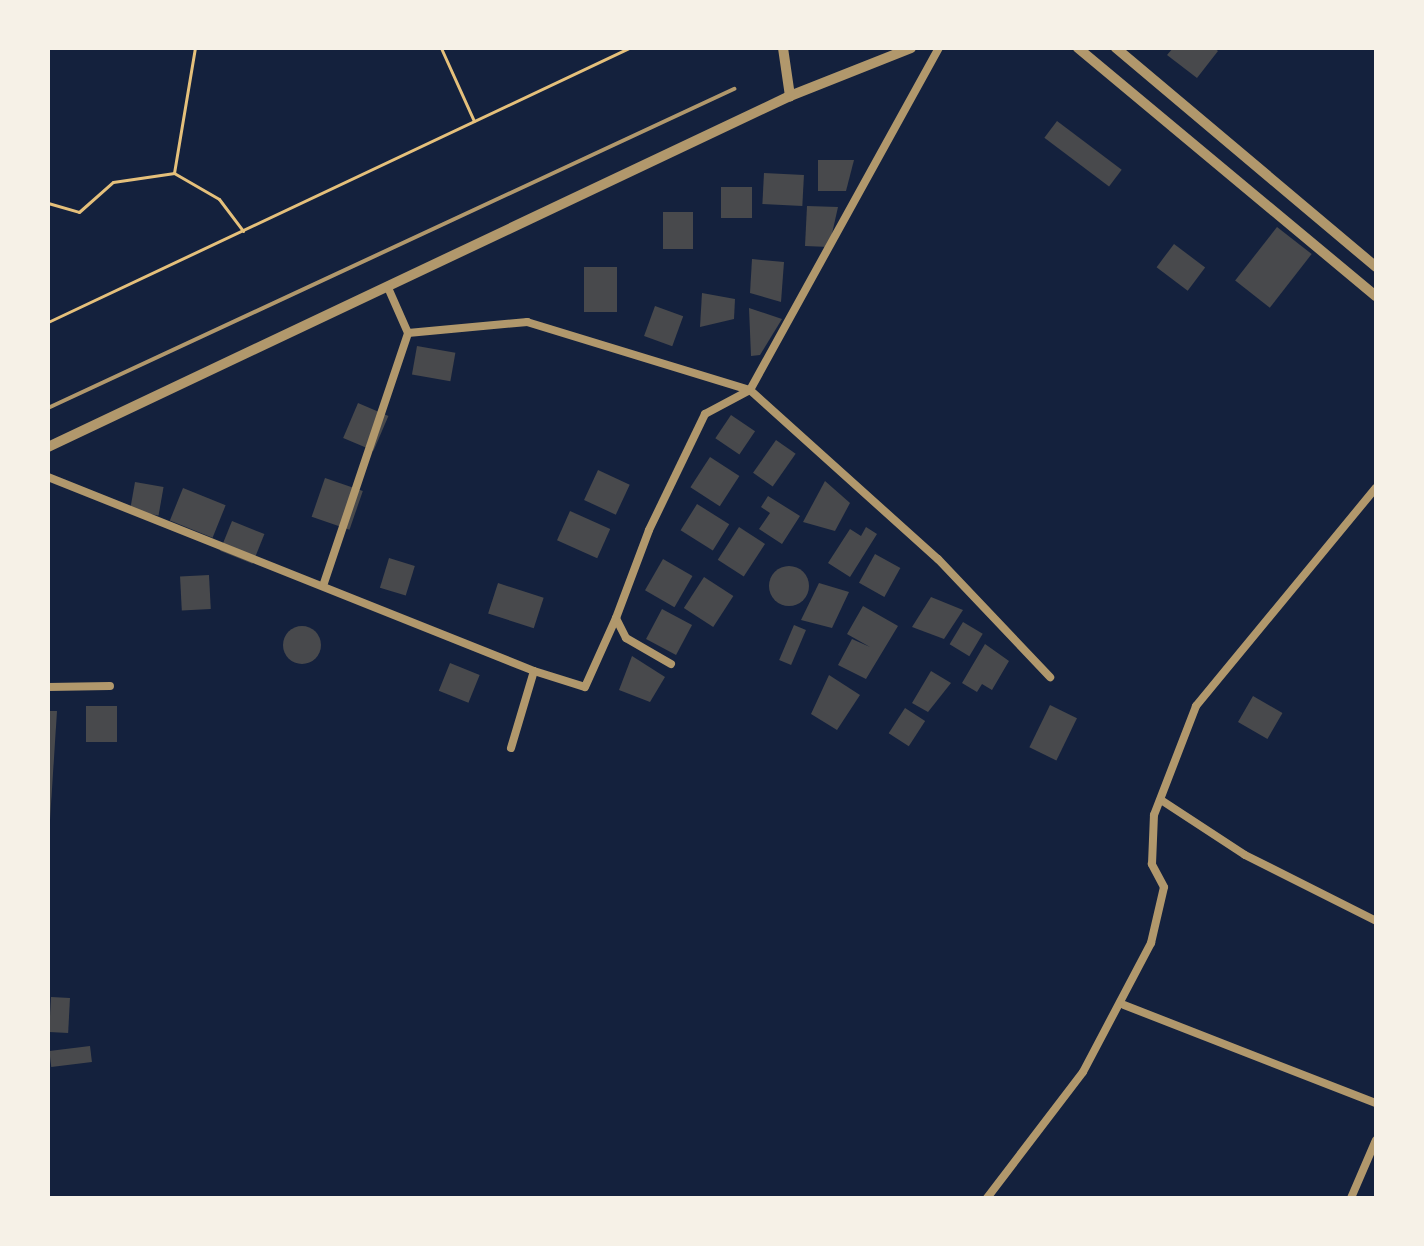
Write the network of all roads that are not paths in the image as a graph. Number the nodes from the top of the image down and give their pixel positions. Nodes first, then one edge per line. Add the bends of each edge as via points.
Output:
1 (783, 48) edge
2 (911, 48) edge
3 (939, 48) edge
4 (1078, 48) edge
5 (1116, 48) edge
6 (734, 89) dead end
7 (790, 96) junction
8 (1376, 267) edge
9 (389, 290) junction
10 (1376, 296) edge
11 (408, 333) junction
12 (750, 390) junction
13 (48, 408) edge
14 (48, 447) edge
15 (48, 477) edge
16 (1376, 488) edge
17 (324, 583) junction
18 (616, 618) junction
19 (671, 664) dead end
20 (534, 671) junction
21 (1050, 677) dead end
22 (110, 686) dead end
23 (48, 687) edge
24 (511, 748) dead end
25 (1161, 800) junction
26 (1376, 921) edge
27 (1124, 1005) junction
28 (1376, 1103) edge
29 (1376, 1140) edge
30 (987, 1198) edge
31 (1351, 1198) edge

1 - 7 street
2 - 7 street
3 - 12 street
4 - 10 street
5 - 8 street
6 - 13 lane
7 - 9 street
9 - 11 street
9 - 14 street
11 - 12 street via 540,324
11 - 17 street
12 - 18 street via 705,414
12 - 21 street via 938,559
15 - 17 street
16 - 25 street via 1196,706
17 - 20 street
18 - 19 street via 626,638
18 - 20 street via 585,687
20 - 24 street
22 - 23 street
25 - 26 street via 1245,855
25 - 27 street via 1152,864 1164,887 1151,943
27 - 28 street
27 - 30 street via 1083,1072
29 - 31 street

